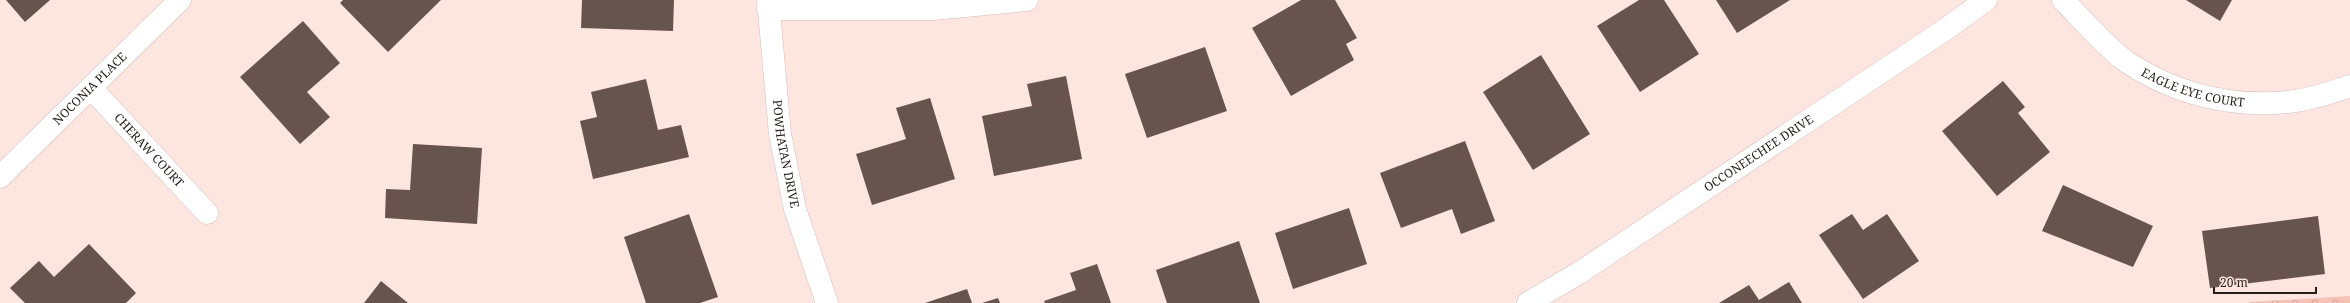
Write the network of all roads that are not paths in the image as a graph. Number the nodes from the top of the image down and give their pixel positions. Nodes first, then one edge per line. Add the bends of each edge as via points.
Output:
1 (180, 0) edge
2 (1027, 0) edge
3 (1986, 0) edge
4 (2063, 0) edge
5 (768, 5) edge
6 (2350, 86) edge
7 (92, 88) junction
8 (0, 178) edge
9 (206, 213) dead end
10 (827, 303) edge
11 (1528, 303) edge

1 - 7 street, NOCONIA PLACE
2 - 5 street via 933,9
3 - 11 street, OCCONEECHEE DRIVE via 1579,273
4 - 6 street, EAGLE EYE COURT via 2123,58 2154,78 2190,93 2259,104 2289,102
5 - 10 street, POWHATAN DRIVE via 780,134 795,209
7 - 8 street, NOCONIA PLACE
7 - 9 street, CHERAW COURT

